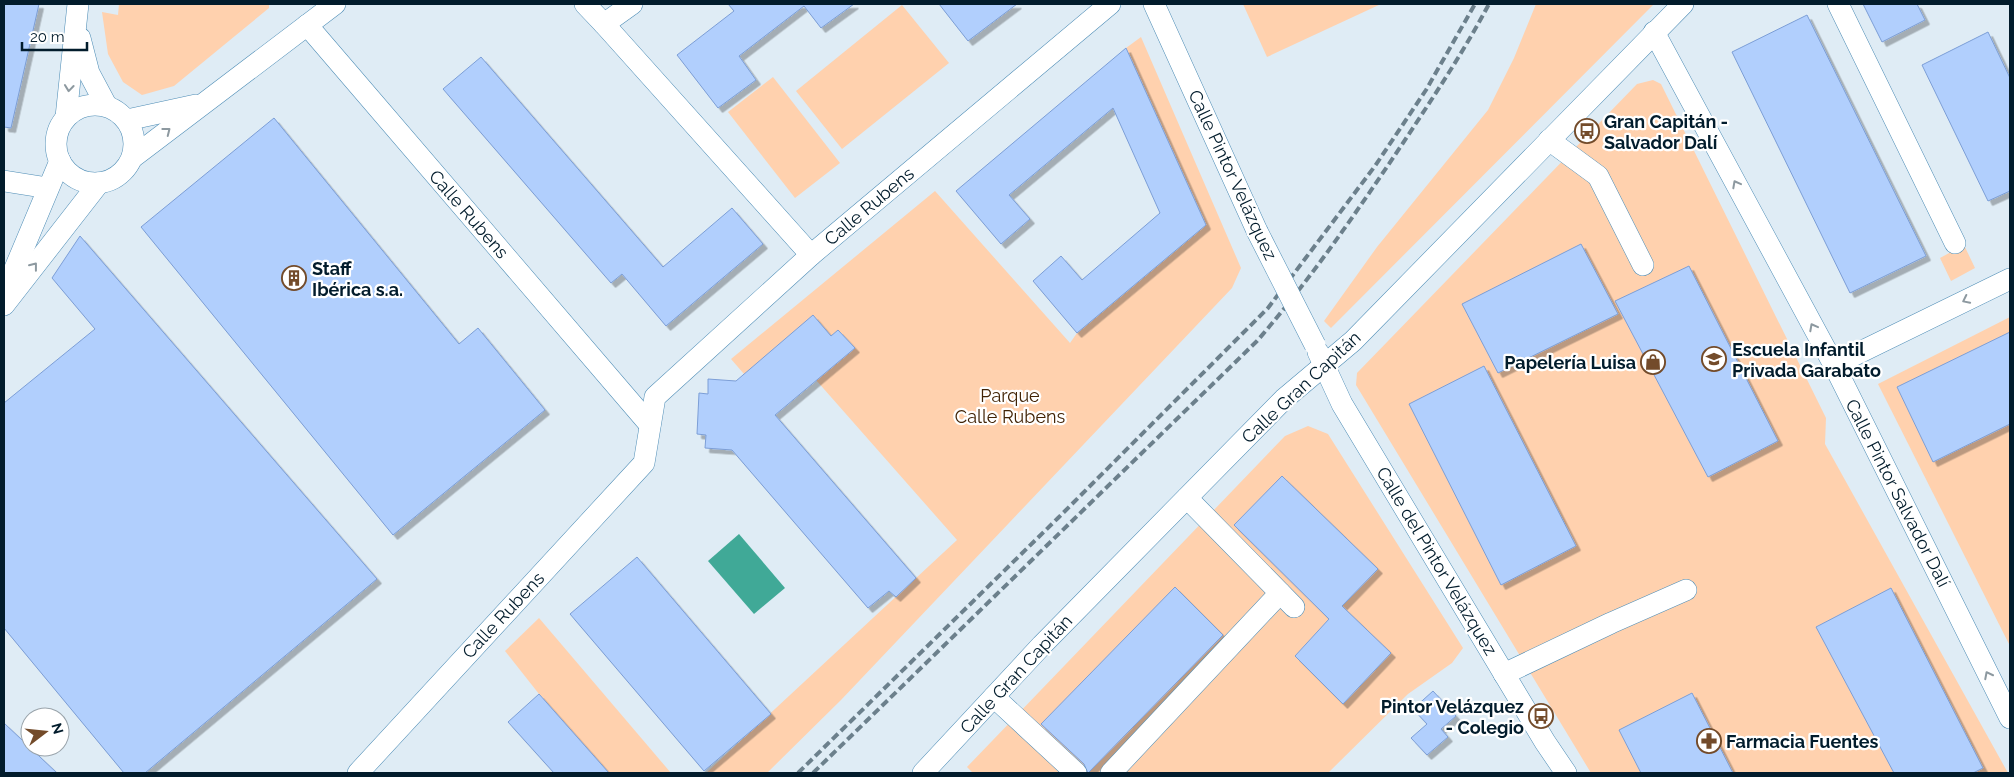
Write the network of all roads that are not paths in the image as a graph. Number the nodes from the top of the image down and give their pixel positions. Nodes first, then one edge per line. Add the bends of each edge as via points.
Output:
1 (335, 4) edge
2 (585, 4) edge
3 (632, 4) edge
4 (1110, 4) edge
5 (1154, 4) edge
6 (1683, 4) edge
7 (1838, 4) edge
8 (78, 14) edge
9 (604, 24) junction
10 (307, 25) junction
11 (1654, 32) junction
12 (202, 104) junction
13 (106, 105) junction
14 (66, 117) junction
15 (127, 120) junction
16 (1549, 140) junction
17 (132, 158) junction
18 (60, 161) junction
19 (4, 180) edge
20 (99, 183) junction
21 (48, 188) junction
22 (1955, 244) dead end
23 (811, 255) junction
24 (1643, 265) dead end
25 (2010, 279) edge
26 (4, 294) edge
27 (4, 305) edge
28 (1314, 345) joint
29 (1323, 364) junction
30 (1834, 365) junction
31 (650, 425) junction
32 (1187, 498) junction
33 (1686, 590) dead end
34 (1504, 674) junction
35 (994, 696) junction
36 (2010, 718) edge
37 (925, 772) edge
38 (358, 773) edge
39 (1076, 773) edge
40 (1110, 773) edge
41 (1566, 773) edge

1 - 10 street
2 - 9 street
3 - 9 street
4 - 23 street, Calle Rubens
5 - 28 street, Calle Pintor Velázquez, bridge via 1257,232
6 - 11 street, Calle Gran Capitán
7 - 22 street
8 - 13 street via 89,72
8 -> 14 street
9 - 23 street
10 - 12 street
10 - 31 street, Calle Rubens
11 - 16 street, Calle Gran Capitán
30 -> 11 street, Calle Pintor Salvador Dalí
12 - 15 street
17 -> 12 street
13 - 14 street via 84,106
13 - 15 street
14 - 18 street via 58,131 56,146
15 - 17 street via 135,138
16 - 24 street via 1598,176
16 - 29 street, Calle Gran Capitán via 1354,341
17 - 20 street via 113,179
18 - 20 street via 83,181
18 - 21 street
19 - 21 street
27 -> 20 street
21 - 26 street
23 - 31 street, Calle Rubens via 655,397
25 -> 30 street
28 - 29 street, Calle del Pintor Velázquez
29 - 32 street, Calle Gran Capitán
29 - 34 street, Calle del Pintor Velázquez via 1342,404
36 -> 30 street, Calle Pintor Salvador Dalí
31 - 38 street, Calle Rubens via 644,463
32 - 35 street, Calle Gran Capitán
32 - 40 street via 1287,600
33 - 34 street
34 - 41 street, Calle del Pintor Velázquez
35 - 37 street, Calle Gran Capitán
35 - 39 street

